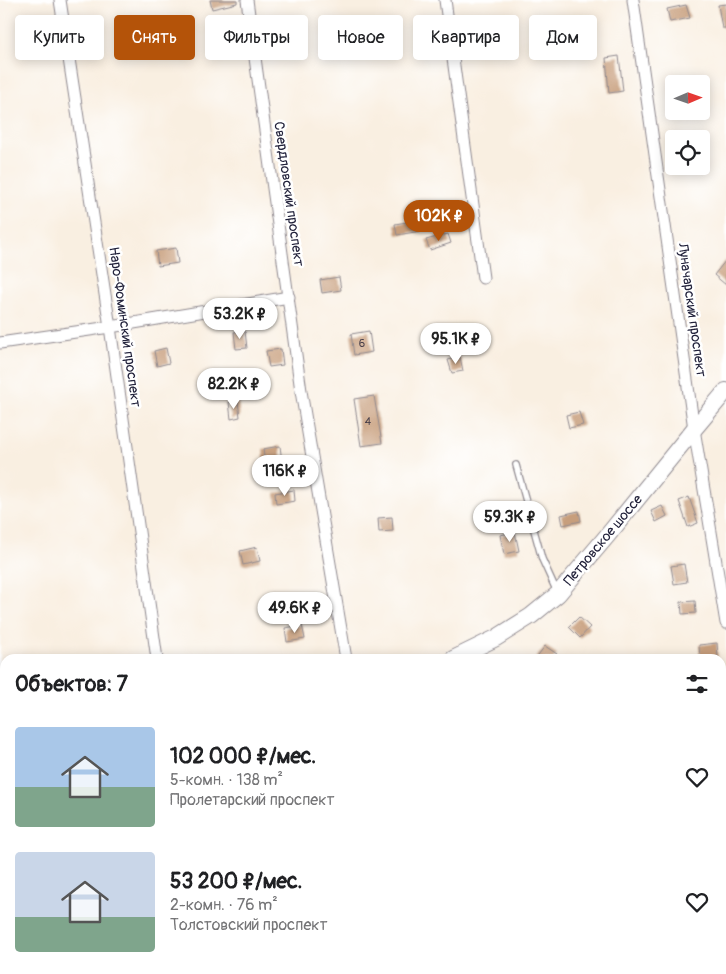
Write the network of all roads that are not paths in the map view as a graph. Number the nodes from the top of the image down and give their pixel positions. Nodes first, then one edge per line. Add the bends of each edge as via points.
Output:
1 (60, 0) edge
2 (247, 0) edge
3 (445, 0) edge
4 (633, 0) edge
5 (483, 278) dead end
6 (289, 298) junction
7 (110, 327) junction
8 (0, 342) edge
9 (726, 391) edge
10 (694, 429) junction
11 (516, 465) dead end
12 (558, 594) junction
13 (726, 623) edge
14 (156, 654) edge
15 (345, 654) edge
16 (462, 654) edge

1 - 7 street, Наро-Фоминский проспект
2 - 6 street, Свердловский проспект
3 - 5 street
4 - 10 street, Луначарский проспект
6 - 7 street
6 - 15 street, Свердловский проспект
7 - 8 street
7 - 14 street, Наро-Фоминский проспект
9 - 10 street, Петровское шоссе
10 - 12 street, Петровское шоссе
10 - 13 street, Луначарский проспект
11 - 12 lane via 542,559
12 - 16 street, Петровское шоссе via 503,634

